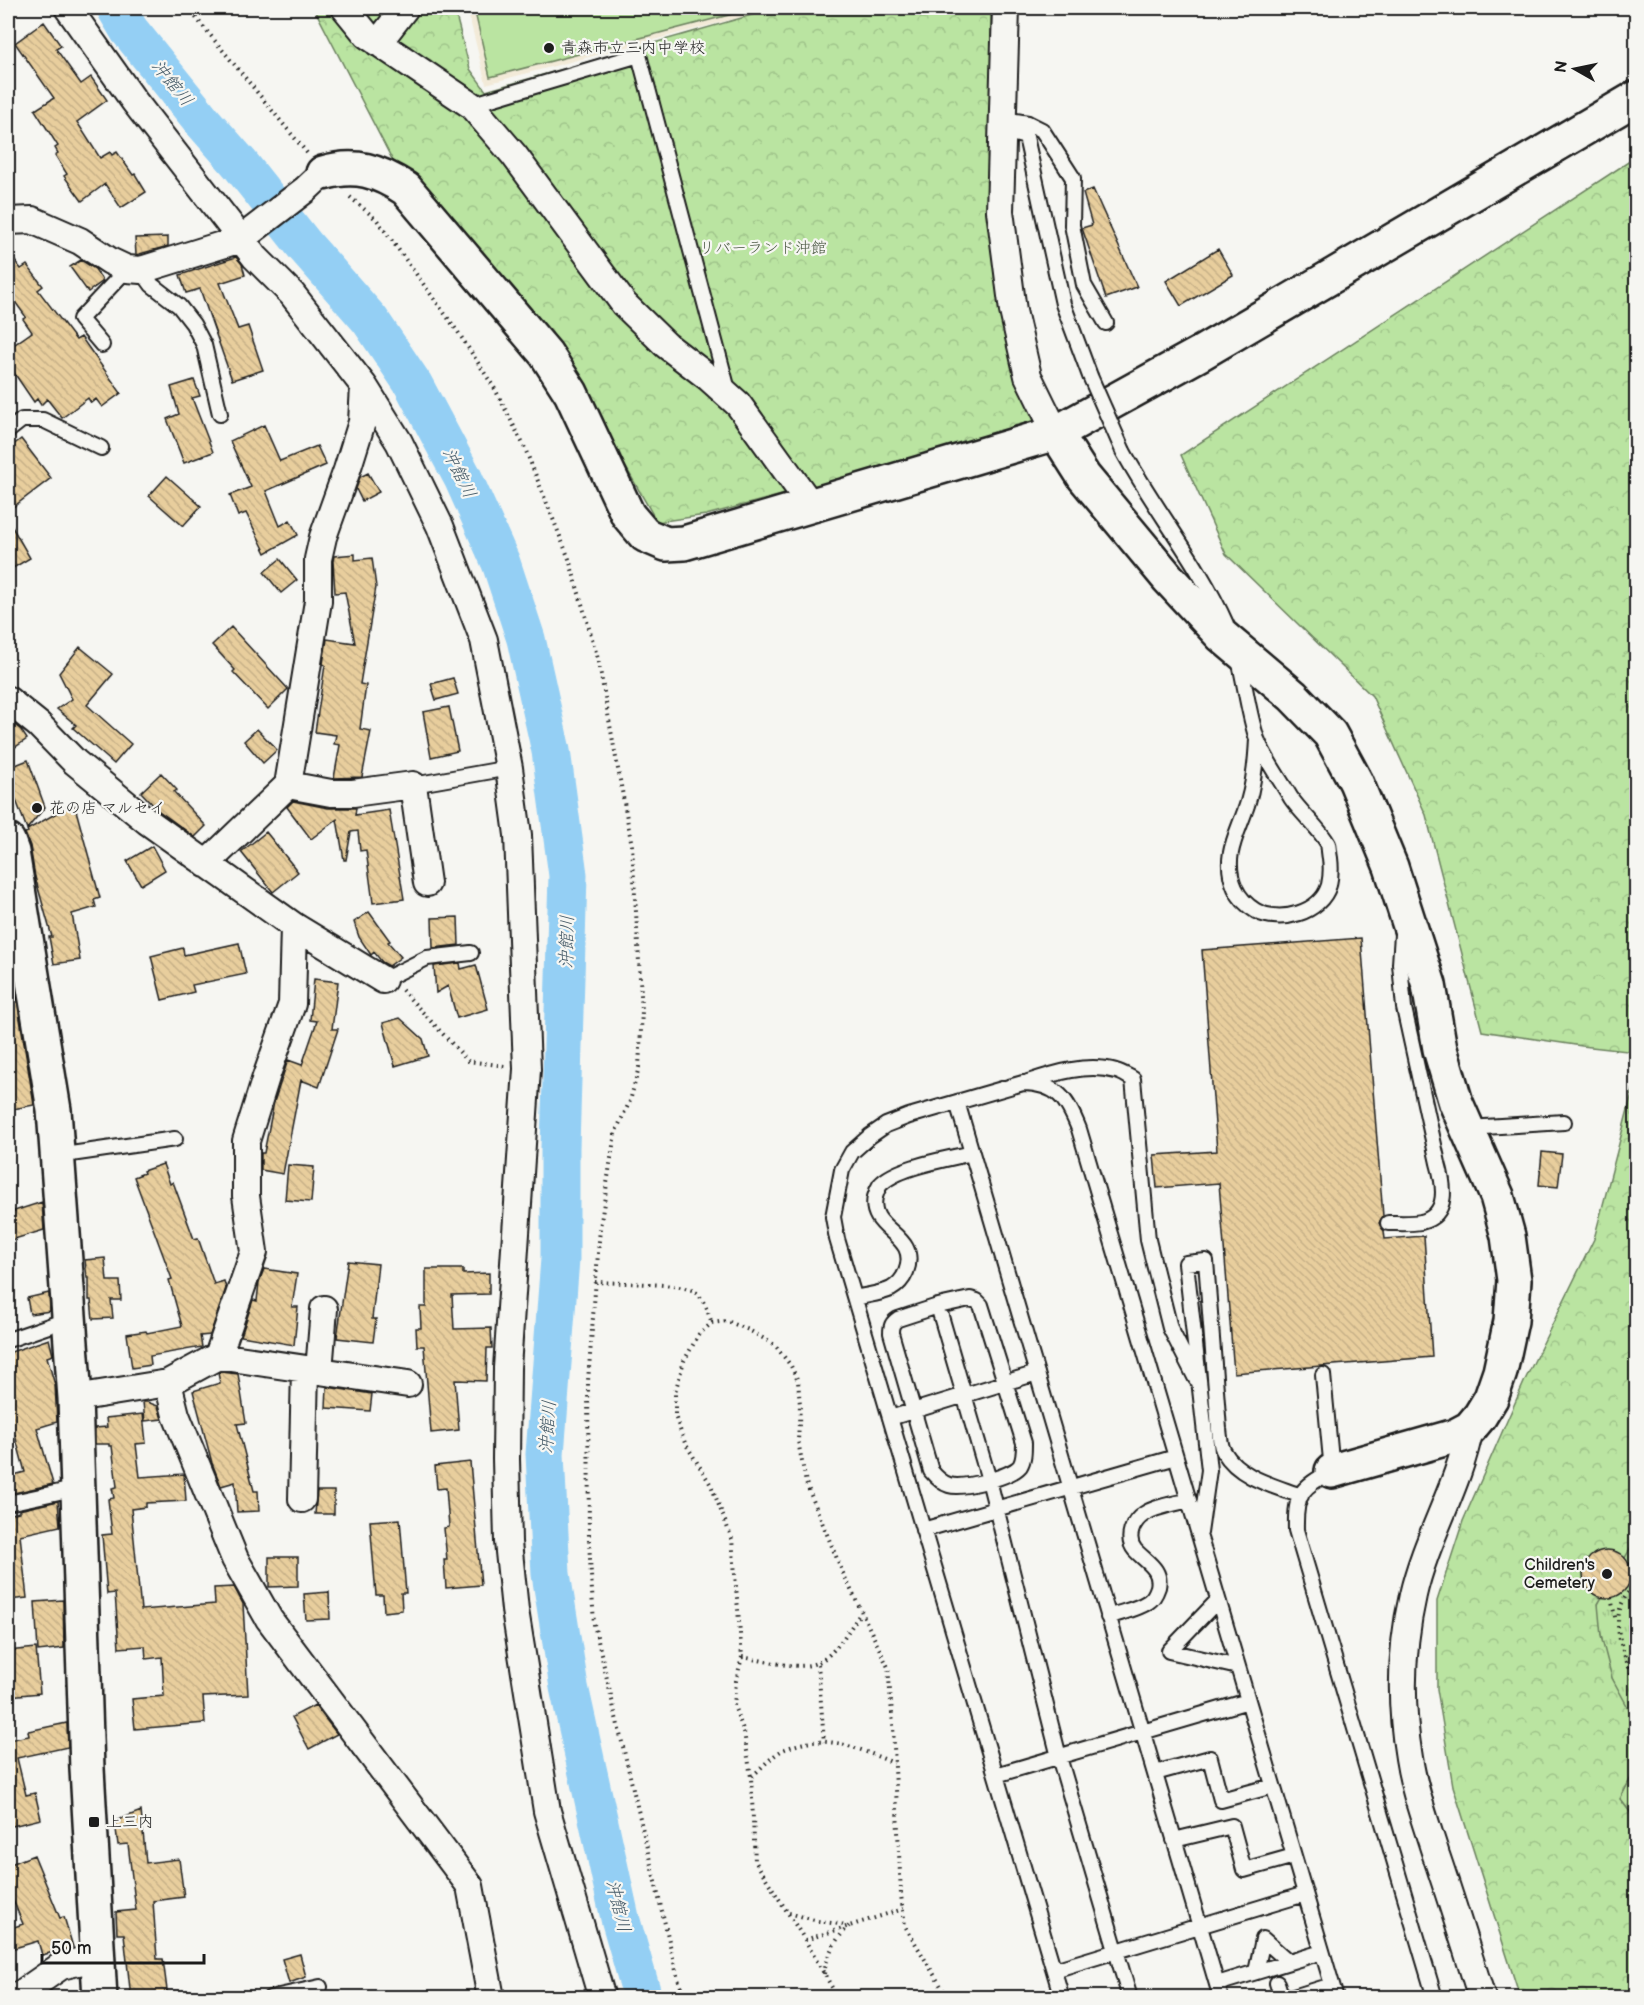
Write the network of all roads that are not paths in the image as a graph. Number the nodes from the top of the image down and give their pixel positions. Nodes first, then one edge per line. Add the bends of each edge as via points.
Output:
1 (68, 8) edge
2 (345, 8) edge
3 (405, 8) edge
4 (1006, 8) edge
5 (378, 43) junction
6 (1636, 98) edge
7 (471, 105) junction
8 (1003, 125) junction
9 (314, 181) joint
10 (8, 221) edge
11 (247, 235) junction
12 (134, 270) junction
13 (1106, 323) dead end
14 (102, 345) dead end
15 (364, 386) junction
16 (729, 397) junction
17 (220, 414) dead end
18 (8, 431) edge
19 (1056, 433) junction
20 (100, 448) dead end
21 (812, 505) junction
22 (1237, 649) junction
23 (8, 700) edge
24 (1257, 739) junction
25 (509, 768) junction
26 (288, 785) junction
27 (413, 785) junction
28 (8, 842) edge
29 (206, 864) junction
30 (427, 883) dead end
31 (1406, 911) junction
32 (294, 926) junction
33 (471, 953) dead end
34 (20, 972) edge
35 (383, 980) joint
36 (1023, 1083) junction
37 (957, 1102) junction
38 (1564, 1122) dead end
39 (1468, 1128) junction
40 (175, 1139) dead end
41 (972, 1153) junction
42 (57, 1156) junction
43 (1388, 1223) dead end
44 (855, 1298) junction
45 (938, 1306) junction
46 (324, 1309) dead end
47 (69, 1319) junction
48 (8, 1340) edge
49 (218, 1356) junction
50 (312, 1370) junction
51 (1037, 1373) junction
52 (1323, 1375) dead end
53 (168, 1383) junction
54 (1005, 1383) junction
55 (408, 1384) dead end
56 (1200, 1387) junction
57 (964, 1396) junction
58 (75, 1398) junction
59 (914, 1411) junction
60 (890, 1418) junction
61 (1470, 1428) junction
62 (1176, 1457) junction
63 (1332, 1471) junction
64 (989, 1480) junction
65 (78, 1488) junction
66 (1070, 1488) junction
67 (1300, 1496) junction
68 (302, 1499) dead end
69 (1189, 1500) junction
70 (8, 1503) edge
71 (996, 1509) junction
72 (923, 1530) junction
73 (1200, 1537) junction
74 (1218, 1600) junction
75 (1108, 1617) junction
76 (1238, 1666) junction
77 (1248, 1701) junction
78 (1143, 1732) junction
79 (1059, 1757) junction
80 (1155, 1773) junction
81 (996, 1776) junction
82 (1273, 1786) junction
83 (1174, 1840) junction
84 (1294, 1856) junction
85 (1305, 1894) junction
86 (1200, 1926) junction
87 (1116, 1951) junction
88 (1322, 1952) junction
89 (99, 1957) junction
90 (1289, 1962) junction
91 (1054, 1970) junction
92 (1256, 1972) junction
93 (1277, 1983) dead end
94 (320, 1988) dead end
95 (1219, 1991) edge
96 (1334, 1991) edge
97 (15, 1998) edge
98 (100, 1998) edge
99 (270, 1998) edge
100 (491, 1998) edge
101 (602, 1998) edge
102 (1062, 1998) edge
103 (1130, 1998) edge
104 (1282, 1998) edge
105 (1290, 1998) edge
106 (1435, 1998) edge
107 (1482, 1998) edge

1 - 11 street via 134,101
2 - 5 street
3 - 5 street
4 - 8 street
5 - 7 street
6 - 19 street via 1201,353
7 - 16 street via 514,154 624,304
7 - 16 lane via 639,55
8 - 13 lane via 1028,123 1042,130 1073,178 1072,225 1084,285
8 - 19 street via 1000,211 1013,311 1028,376
8 - 22 lane, bridge via 1026,137 1063,304 1123,451 1214,597
9 - 11 street
9 - 21 street via 340,168 355,169 384,175 406,189 546,354 571,393 628,515 645,535 666,544 684,543
10 - 12 street via 32,220
11 - 12 street
11 - 15 street via 255,257 292,294
12 - 14 lane via 80,319
12 - 17 lane via 179,306 193,324 204,345
15 - 25 street via 399,442 440,526 484,640
15 - 26 street via 362,422 318,559 318,601
16 - 21 street
18 - 20 lane via 22,420 43,420
19 - 21 street
19 - 22 street via 1084,477 1168,578
22 - 24 lane
22 - 31 street via 1293,696 1330,734 1356,782
23 - 29 street via 111,793
24 - 24 lane via 1293,801 1328,845 1329,886 1308,910 1293,916 1259,913 1239,896 1230,877 1228,863 1249,800
25 - 27 lane
25 - 101 street via 519,835 527,1069 507,1368 508,1542 547,1810
26 - 27 street via 331,793
26 - 29 street
27 - 30 street
28 - 34 street via 12,852
29 - 32 street
31 - 39 street via 1429,986 1440,1049
31 - 43 lane via 1400,964 1404,1008 1444,1194 1440,1209 1431,1218
32 - 35 street
32 - 49 street via 292,1004 246,1141 246,1197 254,1252
33 - 35 lane via 427,957
34 - 42 street via 54,1110
36 - 37 lane
36 - 56 lane via 1062,1071 1096,1068 1133,1079 1148,1240 1170,1328
36 - 62 lane via 1050,1088 1072,1110
37 - 41 lane
37 - 44 lane via 886,1125 852,1152 842,1170 833,1217
38 - 39 lane
39 - 61 street via 1497,1196 1514,1280 1511,1321 1500,1372 1491,1398
40 - 42 lane
41 - 44 lane via 900,1172 879,1186 874,1204 876,1214 909,1250 909,1264 901,1281 890,1289
41 - 51 lane
42 - 47 street
44 - 60 lane
45 - 54 lane via 970,1299 981,1305
45 - 57 lane
45 - 59 lane via 898,1319 891,1327
46 - 50 street
47 - 48 lane
47 - 58 street
49 - 50 street
49 - 53 street
50 - 55 street
50 - 68 street
51 - 54 lane
51 - 66 lane
52 - 63 lane
53 - 58 street
53 - 100 street via 176,1415 235,1559 269,1619 470,1886
54 - 57 lane
54 - 64 lane via 1024,1443 1024,1455 1020,1466 1012,1472
56 - 67 lane via 1186,1263 1206,1261 1223,1450 1254,1478
56 - 73 lane via 1209,1470
57 - 59 lane
57 - 64 lane
58 - 65 street
59 - 60 lane
59 - 64 lane via 931,1471 938,1479 962,1487
60 - 72 lane
61 - 63 street via 1455,1436
61 - 107 street via 1464,1456 1413,1594 1404,1648 1404,1707 1409,1759 1421,1807
62 - 66 lane
62 - 69 lane
63 - 67 lane via 1308,1484
64 - 71 lane
65 - 70 lane
65 - 89 street via 87,1769
66 - 71 lane
66 - 75 lane
67 - 106 lane via 1295,1509 1296,1530
69 - 73 lane
69 - 75 lane via 1150,1510 1136,1521 1131,1539 1134,1549 1153,1566 1158,1584 1150,1601
71 - 72 lane
71 - 79 lane
72 - 81 lane
73 - 74 lane
74 - 76 lane
74 - 76 lane via 1169,1651
75 - 78 lane
76 - 77 lane
77 - 78 lane
77 - 82 lane
78 - 79 lane
78 - 80 lane
79 - 81 lane
79 - 87 lane
80 - 82 lane via 1210,1758 1221,1800
80 - 83 lane
81 - 91 lane
82 - 84 lane
83 - 84 lane via 1232,1826 1244,1870
83 - 86 lane
84 - 85 lane
85 - 86 lane
85 - 88 lane
86 - 87 lane
86 - 95 lane
87 - 91 lane
87 - 103 lane
88 - 90 lane
88 - 96 lane
89 - 97 street via 61,1966
89 - 98 street
90 - 92 lane
90 - 92 lane via 1263,1939
91 - 102 lane
92 - 95 lane
93 - 104 lane
94 - 99 lane
96 - 105 lane

